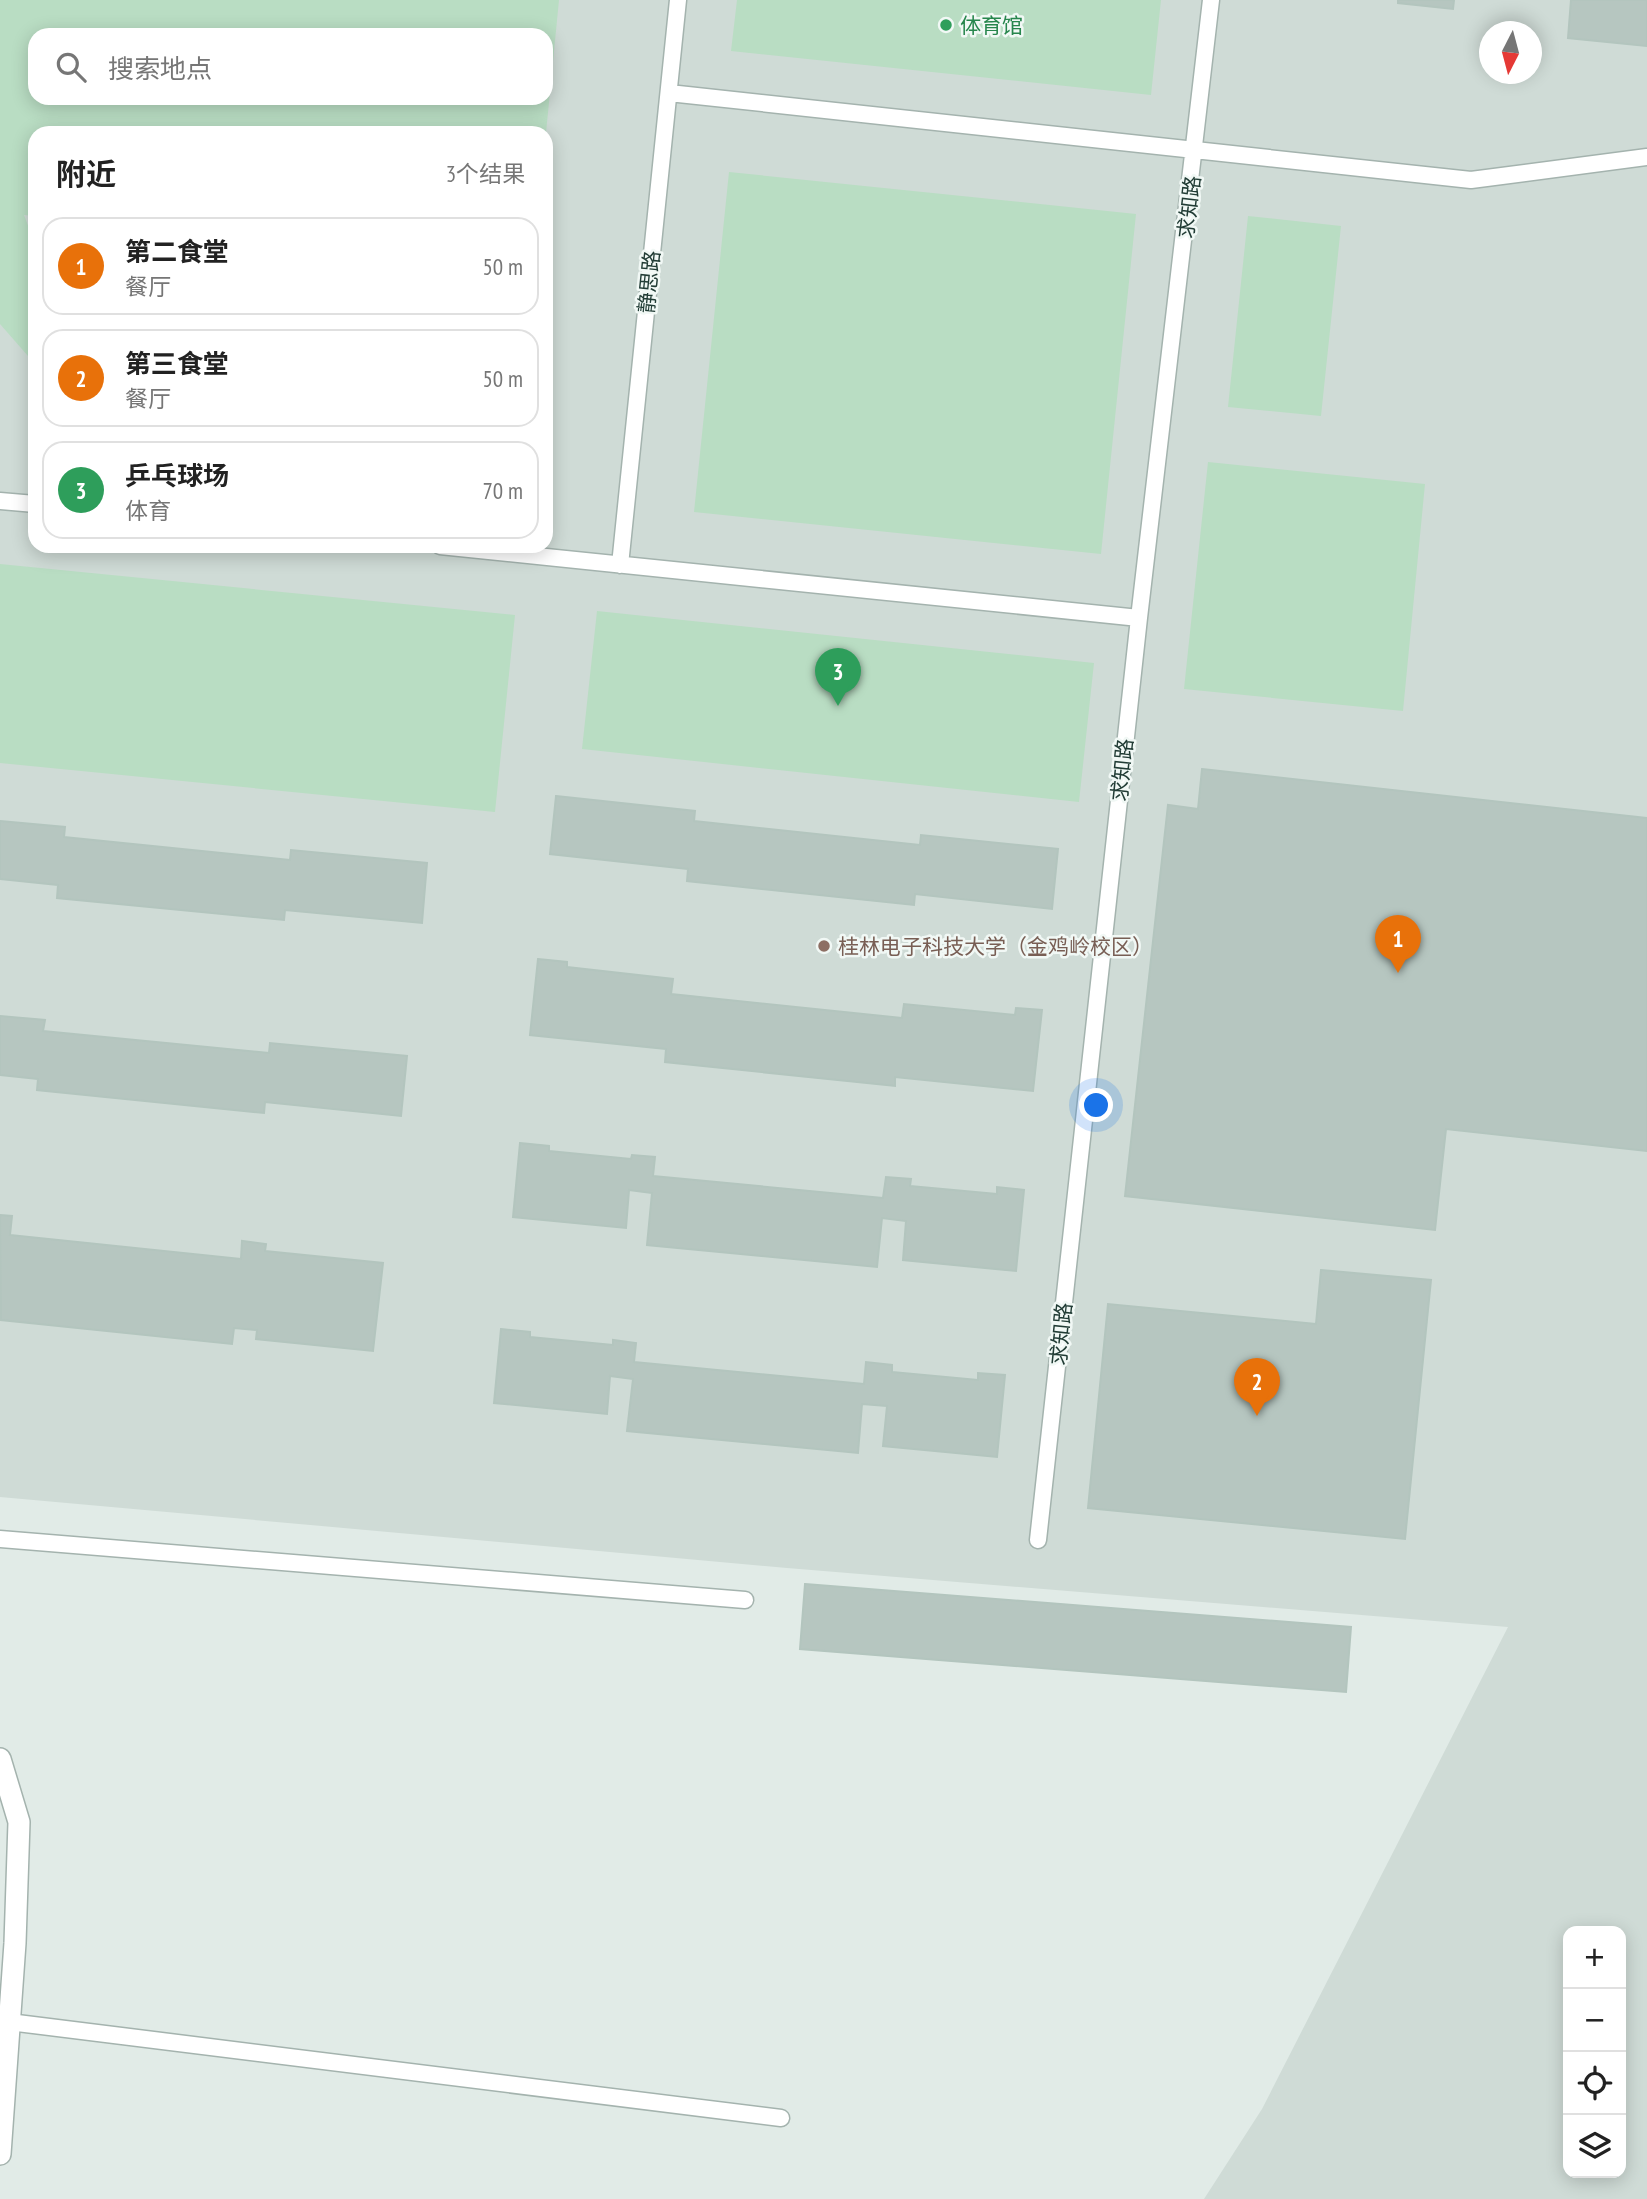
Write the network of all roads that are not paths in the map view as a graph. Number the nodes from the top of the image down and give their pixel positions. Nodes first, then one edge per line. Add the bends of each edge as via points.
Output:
1 (678, 0) edge
2 (1211, 0) edge
3 (669, 93) junction
4 (1195, 152) junction
5 (1647, 156) edge
6 (0, 501) edge
7 (28, 503) edge
8 (507, 553) edge
9 (621, 565) junction
10 (1139, 618) junction
11 (0, 1539) edge
12 (1038, 1541) dead end
13 (745, 1600) dead end
14 (0, 1759) edge
15 (9, 2022) junction
16 (782, 2118) dead end
17 (0, 2154) edge

1 - 3 lane, 静思路
2 - 4 lane, 求知路
3 - 4 lane
3 - 9 lane, 静思路
4 - 5 lane via 1471,180
4 - 10 lane, 求知路
6 - 7 lane
8 - 9 lane
9 - 10 lane
10 - 12 lane, 求知路
11 - 13 lane
14 - 15 street via 19,1822
15 - 16 lane
15 - 17 street

